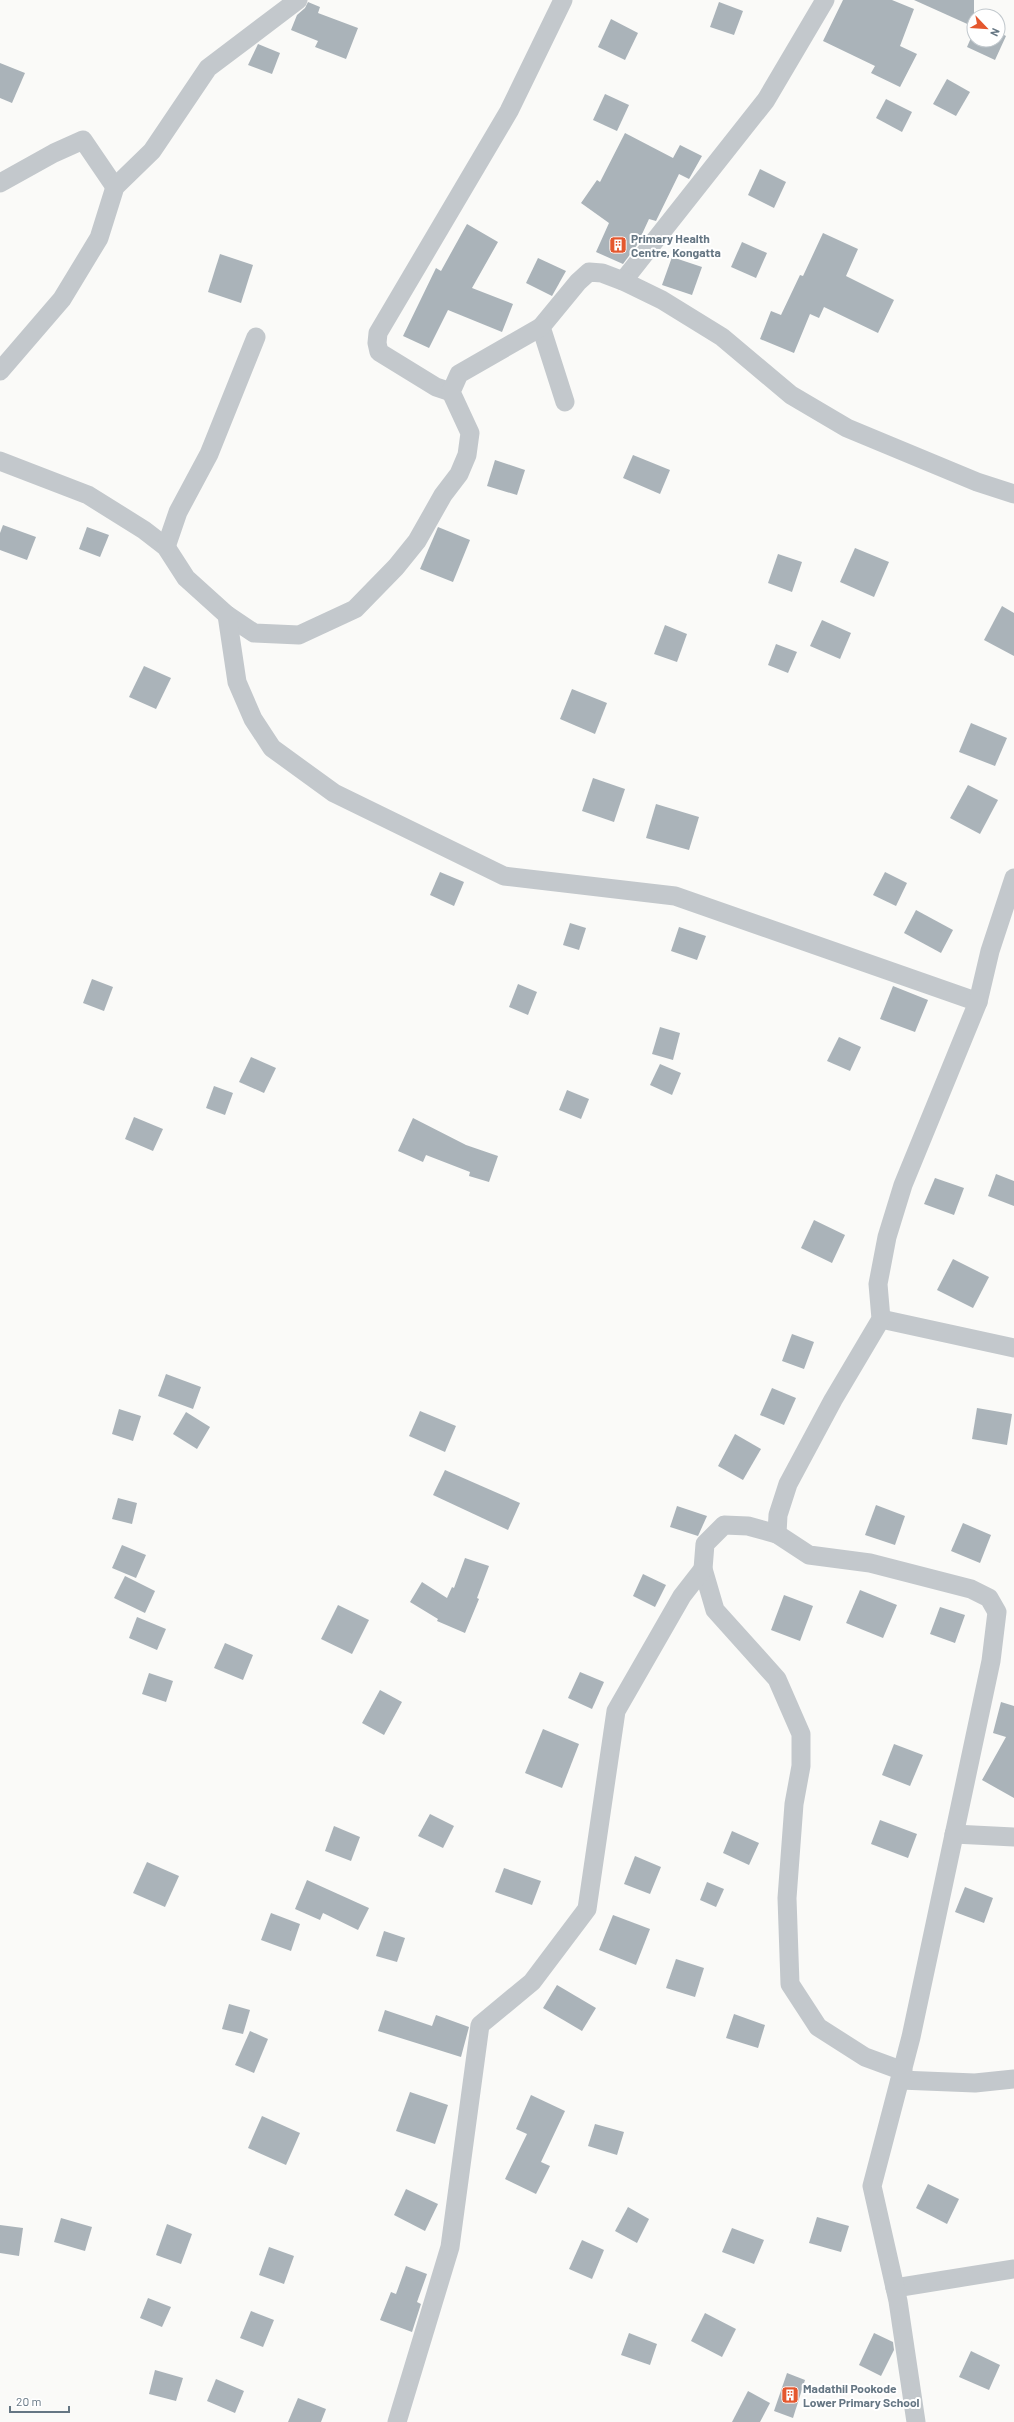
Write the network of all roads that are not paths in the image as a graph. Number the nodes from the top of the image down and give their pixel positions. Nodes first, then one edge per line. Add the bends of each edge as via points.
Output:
1 (298, 0) edge
2 (563, 0) edge
3 (825, 0) edge
4 (0, 183) edge
5 (115, 187) junction
6 (623, 281) junction
7 (541, 327) junction
8 (256, 337) dead end
9 (0, 371) edge
10 (451, 392) junction
11 (565, 402) dead end
12 (0, 461) edge
13 (1014, 494) edge
14 (166, 547) junction
15 (227, 615) junction
16 (1014, 878) edge
17 (978, 1002) junction
18 (881, 1319) junction
19 (1014, 1348) edge
20 (777, 1534) junction
21 (703, 1569) junction
22 (954, 1834) junction
23 (1014, 1837) edge
24 (902, 2076) junction
25 (1014, 2079) edge
26 (1014, 2269) edge
27 (895, 2288) junction
28 (397, 2422) edge
29 (916, 2422) edge

1 - 5 street via 208,68 152,151
2 - 10 street via 509,111 378,334 376,343 379,352 436,387
3 - 6 street via 766,100
4 - 5 street via 83,140
5 - 9 street via 99,238 62,299
6 - 7 street via 602,273 589,272
6 - 13 street via 662,300 722,337 791,395 847,428 977,482
7 - 10 street via 460,374
7 - 11 street
8 - 14 street via 209,454 178,512
10 - 15 street via 470,433 467,455 459,474 443,495 417,541 355,609 299,635 254,632
12 - 14 street via 88,495
14 - 15 street via 186,578
15 - 17 street via 237,682 253,719 272,748 334,793 504,876 675,896
16 - 17 street via 990,951
17 - 18 street via 904,1185 890,1230 878,1284
18 - 19 street
18 - 20 street via 833,1400 788,1484 778,1515
20 - 21 street via 748,1526 724,1525 705,1544
20 - 22 street via 809,1555 870,1563 971,1589 989,1598 997,1612 991,1661
21 - 24 street via 715,1610 777,1679 801,1734 801,1766 794,1804 787,1898 790,1984 818,2027 865,2057
21 - 28 street via 682,1596 616,1711 587,1909 532,1982 480,2025 450,2247
22 - 23 street
22 - 24 street
24 - 25 street via 975,2083
24 - 27 street via 872,2186
26 - 27 street
27 - 29 street

